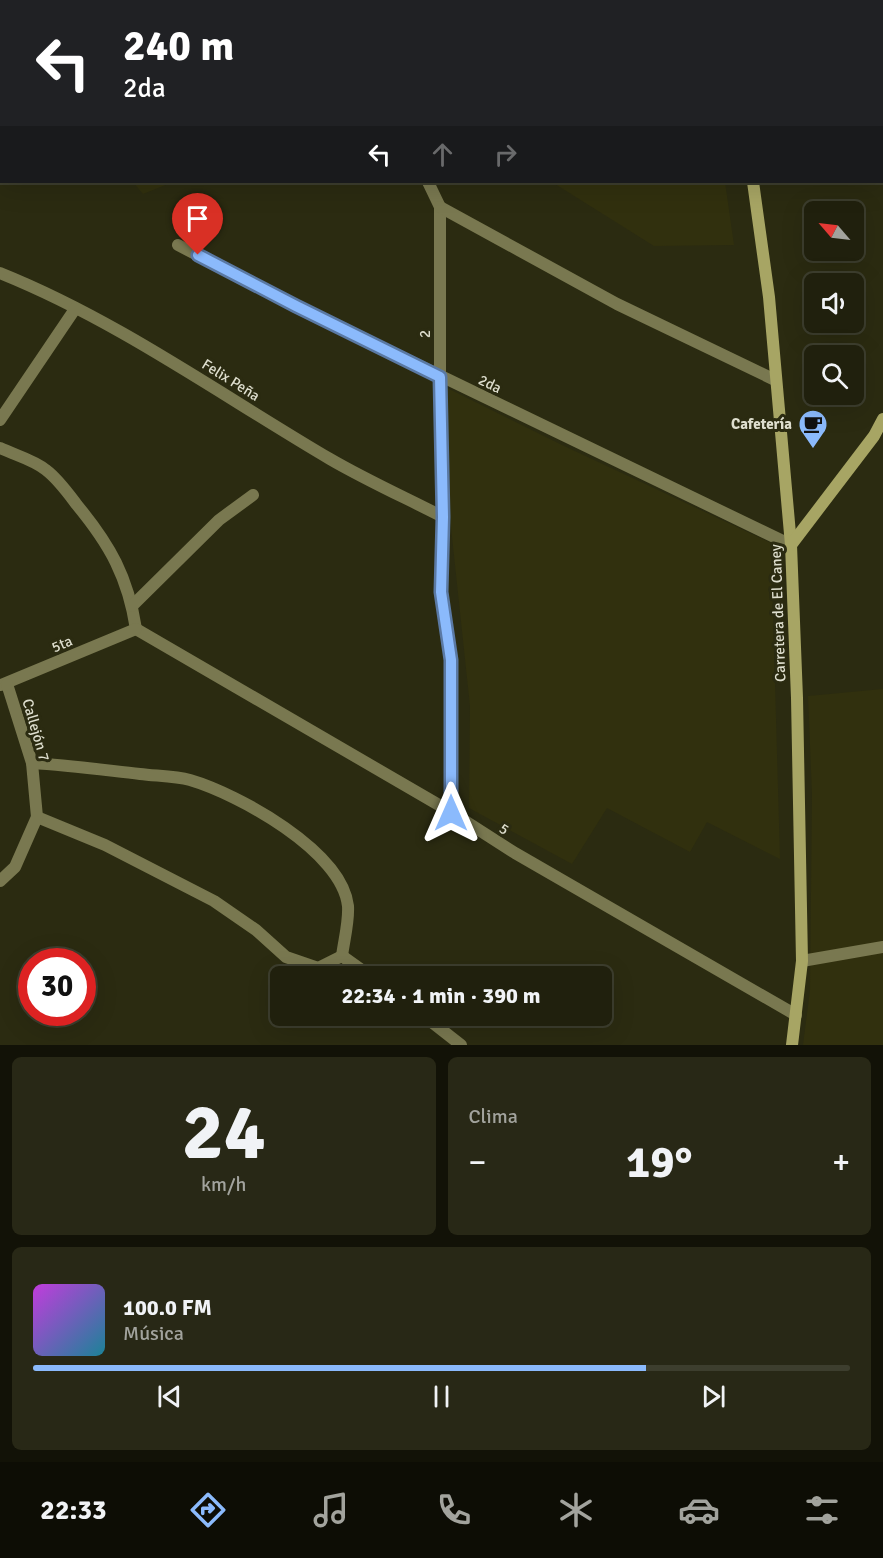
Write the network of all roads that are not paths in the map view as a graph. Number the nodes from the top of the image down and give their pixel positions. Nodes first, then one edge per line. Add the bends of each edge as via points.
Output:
1 (428, 183) edge
2 (753, 183) edge
3 (440, 207) junction
4 (178, 245) dead end
5 (0, 273) edge
6 (75, 309) junction
7 (440, 377) junction
8 (775, 380) junction
9 (883, 419) edge
10 (0, 420) edge
11 (0, 448) edge
12 (253, 495) dead end
13 (443, 517) junction
14 (790, 545) junction
15 (132, 606) junction
16 (136, 629) junction
17 (4, 685) edge
18 (32, 763) junction
19 (451, 813) junction
20 (37, 817) junction
21 (0, 881) edge
22 (883, 947) edge
23 (342, 956) junction
24 (802, 961) junction
25 (356, 966) edge
26 (796, 1015) junction
27 (436, 1026) edge
28 (460, 1045) edge
29 (792, 1045) edge

1 - 3 street, 2
2 - 8 main road, Carretera de El Caney via 769,297
3 - 7 street, 2
3 - 8 street via 617,304
4 - 7 street, 2da
5 - 6 street, Felix Peña
6 - 10 street
6 - 13 street, Felix Peña via 165,357 332,460
7 - 13 street, 2
7 - 14 street, 2da
8 - 14 main road, Carretera de El Caney
9 - 14 main road
11 - 15 street via 46,470 69,494 100,533 123,574
12 - 15 street via 219,520
13 - 19 street, 2 via 441,592 451,660
14 - 24 main road, Carretera de El Caney
15 - 16 street
16 - 17 street, 5ta
16 - 19 street, 5
17 - 18 street, Callejón 7
18 - 20 street, Callejón 7
18 - 23 street via 188,779 286,828 330,867 342,885 348,906
19 - 26 street, 5
20 - 21 street, Callejón 7 via 15,867
20 - 23 street via 105,845 214,901 286,957 318,968
22 - 24 street
23 - 25 street
24 - 26 main road, Carretera de El Caney
26 - 29 main road, Carretera de El Caney
27 - 28 street

